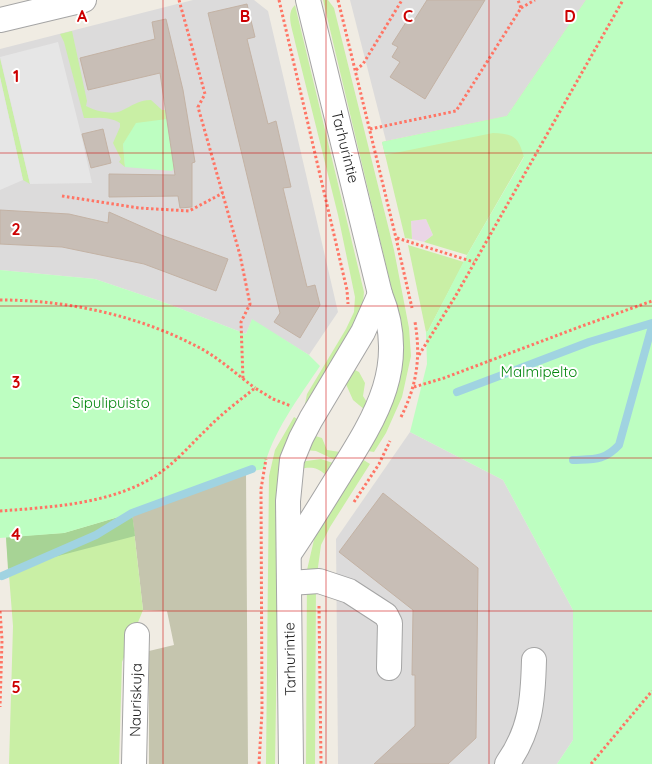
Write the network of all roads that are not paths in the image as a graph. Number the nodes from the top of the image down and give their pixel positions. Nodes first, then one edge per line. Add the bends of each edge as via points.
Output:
1 (84, 0) edge
2 (308, 0) edge
3 (0, 20) edge
4 (380, 294) junction
5 (289, 554) junction
6 (290, 583) junction
7 (137, 635) dead end
8 (534, 660) dead end
9 (389, 668) dead end
10 (134, 764) edge
11 (291, 764) edge
12 (508, 764) edge

1 - 3 street
2 - 4 street, Tarhurintie
4 - 5 street, Tarhurintie via 363,332 311,419 292,460 288,501
4 - 5 street, Tarhurintie via 388,313 392,341 387,385 356,448
5 - 6 street, Tarhurintie
6 - 9 street via 319,581 349,591 386,616 390,623
6 - 11 street, Tarhurintie
7 - 10 street, Nauriskuja
8 - 12 street via 533,697 524,736

